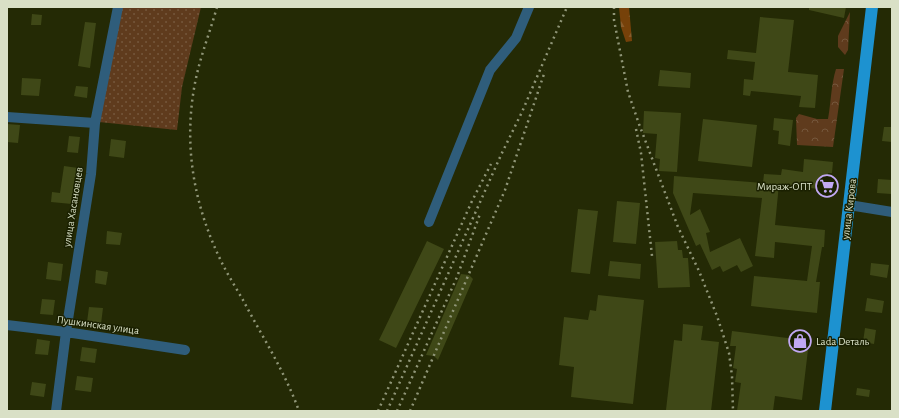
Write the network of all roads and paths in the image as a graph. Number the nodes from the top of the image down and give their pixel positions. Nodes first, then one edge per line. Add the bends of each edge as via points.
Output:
1 (118, 7) edge
2 (529, 7) edge
3 (872, 7) edge
4 (7, 117) edge
5 (95, 123) junction
6 (849, 205) junction
7 (892, 212) edge
8 (429, 222) dead end
9 (7, 325) edge
10 (66, 332) junction
11 (185, 350) dead end
12 (56, 411) edge
13 (825, 411) edge

1 - 5 street, улица Хасановцев
2 - 8 street via 516,38 490,70
3 - 6 main road, улица Кирова
4 - 5 street
5 - 10 street, улица Хасановцев via 91,174
6 - 7 street
6 - 13 main road, улица Кирова
9 - 10 street, Пушкинская улица
10 - 11 street, Пушкинская улица
10 - 12 street, улица Хасановцев

